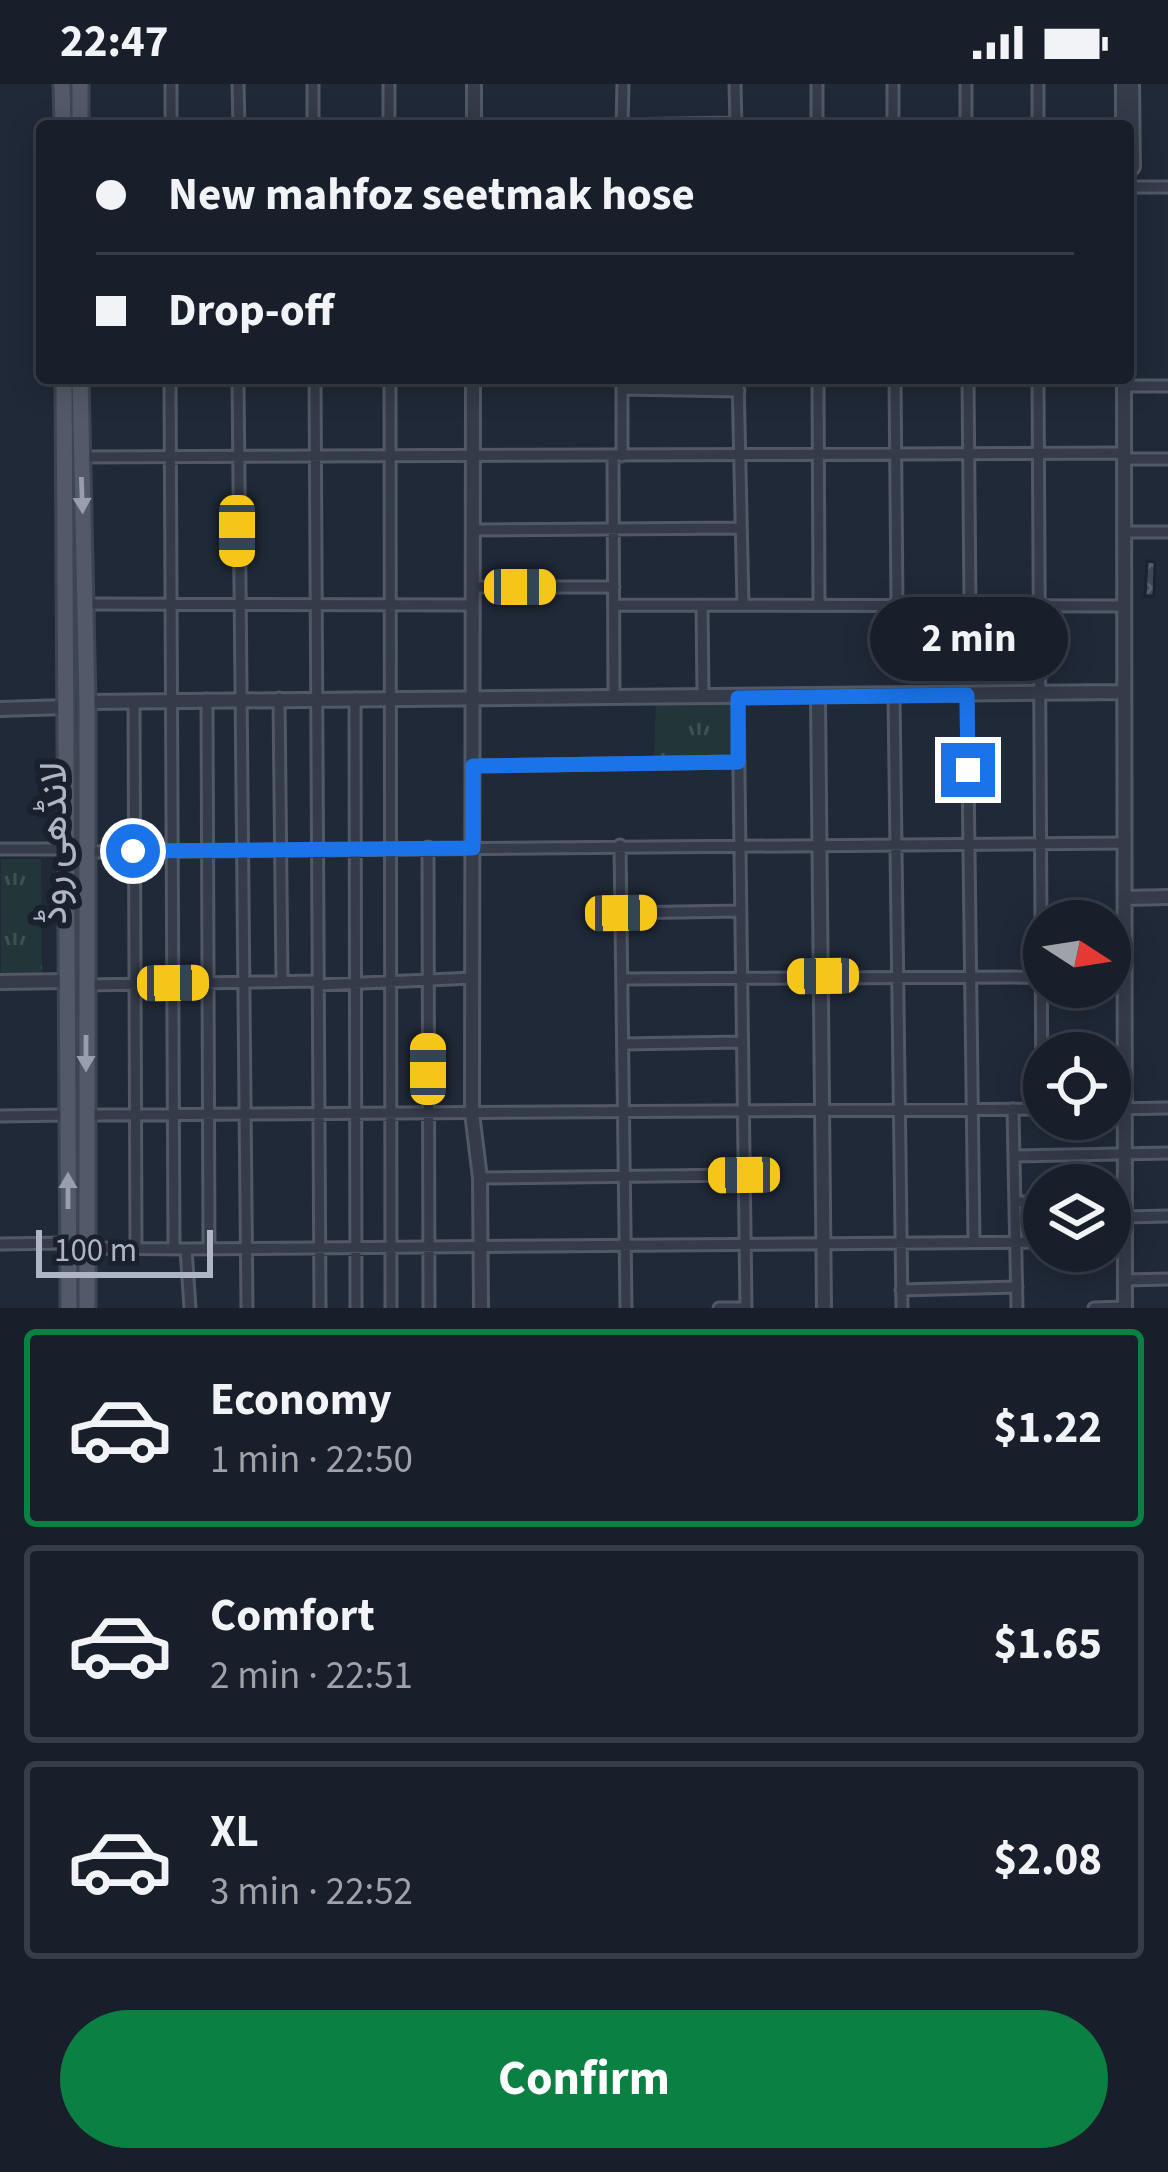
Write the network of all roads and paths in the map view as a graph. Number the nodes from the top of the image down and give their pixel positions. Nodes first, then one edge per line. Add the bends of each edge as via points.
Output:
1 (62, 84) edge
2 (80, 84) edge
3 (171, 84) edge
4 (238, 84) edge
5 (313, 84) edge
6 (388, 84) edge
7 (475, 84) edge
8 (623, 84) edge
9 (735, 84) edge
10 (817, 84) edge
11 (893, 84) edge
12 (966, 84) edge
13 (1038, 84) edge
14 (1128, 84) edge
15 (62, 120) edge
16 (80, 120) edge
17 (171, 120) edge
18 (239, 120) edge
19 (313, 120) edge
20 (389, 120) edge
21 (474, 120) edge
22 (622, 120) edge
23 (736, 120) edge
24 (817, 120) edge
25 (893, 120) edge
26 (966, 120) edge
27 (1038, 120) edge
28 (1124, 120) edge
29 (1130, 120) edge
30 (1134, 187) edge
31 (1168, 187) edge
32 (1134, 383) edge
33 (64, 384) edge
34 (80, 384) edge
35 (170, 384) edge
36 (238, 384) edge
37 (314, 384) edge
38 (390, 384) edge
39 (473, 384) edge
40 (622, 384) edge
41 (738, 384) edge
42 (818, 384) edge
43 (895, 384) edge
44 (968, 384) edge
45 (1038, 384) edge
46 (1124, 384) edge
47 (1168, 386) edge
48 (739, 392) junction
49 (1040, 453) junction
50 (818, 454) junction
51 (896, 454) junction
52 (969, 454) junction
53 (739, 455) junction
54 (473, 456) junction
55 (618, 456) junction
56 (1124, 456) junction
57 (316, 457) junction
58 (389, 457) junction
59 (81, 458) junction
60 (170, 458) junction
61 (238, 458) junction
62 (1168, 459) edge
63 (741, 528) junction
64 (614, 529) junction
65 (473, 530) junction
66 (1124, 532) junction
67 (1168, 532) edge
68 (473, 587) junction
69 (614, 587) junction
70 (65, 604) junction
71 (86, 604) junction
72 (172, 604) junction
73 (237, 604) junction
74 (316, 604) junction
75 (390, 604) junction
76 (473, 604) junction
77 (614, 605) junction
78 (702, 605) junction
79 (742, 605) junction
80 (819, 605) junction
81 (897, 605) junction
82 (970, 606) junction
83 (1040, 606) junction
84 (1124, 606) junction
85 (1124, 692) junction
86 (1040, 694) junction
87 (967, 695) junction
88 (704, 696) junction
89 (894, 696) junction
90 (473, 697) junction
91 (614, 697) junction
92 (240, 698) junction
93 (279, 698) junction
94 (317, 698) junction
95 (355, 698) junction
96 (390, 698) junction
97 (738, 698) junction
98 (818, 698) junction
99 (207, 699) junction
100 (172, 700) junction
101 (134, 701) junction
102 (88, 702) junction
103 (67, 707) junction
104 (0, 710) edge
105 (738, 762) junction
106 (473, 766) junction
107 (739, 843) junction
108 (821, 843) junction
109 (1124, 843) junction
110 (896, 844) junction
111 (969, 844) junction
112 (620, 845) junction
113 (1041, 845) junction
114 (390, 847) junction
115 (428, 847) junction
116 (318, 848) junction
117 (354, 848) junction
118 (473, 848) junction
119 (0, 849) edge
120 (67, 849) junction
121 (242, 849) junction
122 (280, 849) junction
123 (172, 850) junction
124 (206, 850) junction
125 (133, 851) junction
126 (87, 852) junction
127 (1168, 897) edge
128 (1124, 898) joint
129 (1042, 900) edge
130 (740, 911) junction
131 (621, 913) junction
132 (823, 976) junction
133 (899, 976) junction
134 (970, 976) junction
135 (1023, 976) edge
136 (741, 977) junction
137 (472, 978) junction
138 (622, 979) junction
139 (427, 980) junction
140 (66, 981) junction
141 (282, 981) junction
142 (390, 981) junction
143 (0, 982) edge
144 (206, 982) junction
145 (244, 982) junction
146 (135, 983) junction
147 (173, 983) junction
148 (318, 983) junction
149 (355, 983) junction
150 (87, 985) junction
151 (742, 1042) junction
152 (623, 1044) junction
153 (1131, 1108) edge
154 (1168, 1108) edge
155 (900, 1109) junction
156 (972, 1109) junction
157 (1013, 1109) junction
158 (1023, 1109) edge
159 (743, 1110) junction
160 (825, 1110) junction
161 (624, 1112) junction
162 (173, 1114) junction
163 (208, 1114) junction
164 (246, 1114) junction
165 (319, 1114) junction
166 (356, 1114) junction
167 (391, 1114) junction
168 (428, 1114) junction
169 (472, 1114) junction
170 (67, 1115) junction
171 (86, 1115) junction
172 (135, 1115) junction
173 (0, 1116) edge
174 (1123, 1140) edge
175 (1168, 1153) edge
176 (1125, 1154) junction
177 (1015, 1156) junction
178 (1123, 1164) edge
179 (744, 1175) junction
180 (625, 1176) junction
181 (480, 1178) junction
182 (1016, 1202) junction
183 (1023, 1202) edge
184 (1131, 1216) edge
185 (1168, 1216) edge
186 (745, 1242) junction
187 (826, 1242) junction
188 (901, 1242) junction
189 (974, 1242) junction
190 (1016, 1242) junction
191 (1023, 1242) edge
192 (68, 1243) junction
193 (626, 1243) junction
194 (0, 1244) edge
195 (356, 1245) junction
196 (391, 1245) junction
197 (429, 1245) junction
198 (480, 1245) junction
199 (320, 1246) junction
200 (209, 1247) junction
201 (247, 1247) junction
202 (136, 1248) junction
203 (180, 1248) junction
204 (86, 1249) junction
205 (1124, 1272) edge
206 (1125, 1280) junction
207 (1168, 1280) edge
208 (1017, 1287) junction
209 (902, 1290) junction
210 (69, 1308) edge
211 (87, 1308) edge
212 (190, 1308) edge
213 (248, 1308) edge
214 (320, 1308) edge
215 (356, 1308) edge
216 (391, 1308) edge
217 (429, 1308) edge
218 (481, 1308) edge
219 (626, 1308) edge
220 (718, 1308) edge
221 (746, 1308) edge
222 (824, 1308) edge
223 (902, 1308) edge
224 (1017, 1308) edge
225 (1094, 1308) edge
226 (1125, 1308) edge

1 - 15 main road
2 - 16 main road
3 - 17 street
4 - 18 street
5 - 19 street
6 - 20 street
7 - 21 street
8 - 22 street
9 - 23 street
10 - 24 street
11 - 25 street
12 - 26 street
13 - 27 street
14 - 28 street
14 - 29 street
30 - 31 street
32 - 47 street
33 - 70 main road, لانڈھی روڈ
34 - 59 main road, لانڈھی روڈ
35 - 60 street
36 - 61 street
37 - 57 street
38 - 58 street
39 - 54 street
40 - 48 street
40 - 55 street
41 - 48 street
42 - 50 street
43 - 51 street
44 - 52 street
45 - 49 street
46 - 56 street
48 - 53 street
49 - 52 street
49 - 56 street
49 - 83 street
50 - 51 street
50 - 53 street
50 - 80 street
51 - 52 street
51 - 81 street
52 - 82 street
53 - 55 street
53 - 63 street
54 - 55 street
54 - 58 street
54 - 65 street
55 - 64 street
56 - 62 street
56 - 66 street
57 - 58 street
57 - 61 street
57 - 74 street
58 - 75 street
59 - 60 street
59 -> 71 main road, لانڈھی روڈ
60 - 61 street
60 - 72 street
61 - 73 street
63 - 64 street
63 - 79 street
64 - 65 street
64 - 69 street
65 - 68 street
66 - 67 street
66 - 84 street
68 - 69 street
68 - 76 street
69 - 77 street
70 - 71 street
70 - 103 main road, لانڈھی روڈ
71 - 72 street
71 - 102 main road, لانڈھی روڈ
72 - 73 street
72 - 100 street
73 - 74 street
73 - 92 street
74 - 75 street
74 - 94 street
75 - 76 street
75 - 96 street
76 - 90 street
77 - 78 street
77 - 91 street
78 - 79 street
78 - 88 street
79 - 80 street
80 - 81 street
81 - 82 street
82 - 83 street
83 - 84 street
83 - 86 street
84 - 85 street
85 - 86 street
85 - 109 street
86 - 87 street
86 - 113 street
87 - 89 street
87 - 111 street
88 - 91 street
88 - 97 street
89 - 98 street
89 - 110 street
90 - 91 street
90 - 96 street
90 - 106 street
92 - 93 street
92 - 99 street
92 - 121 street
93 - 94 street
93 - 122 street
94 - 95 street
94 - 116 street
95 - 96 street
95 - 117 street
96 - 114 street
97 - 98 street
97 - 105 street
98 - 108 street
99 - 100 street
99 - 124 street
100 - 101 street
100 - 123 street
101 - 102 street
101 - 125 street
102 - 126 main road, لانڈھی روڈ
103 - 104 street
103 - 120 main road, لانڈھی روڈ
105 - 106 street
105 - 107 street
106 - 118 street
107 - 108 street
107 - 112 street
107 - 130 street
108 - 110 street
108 - 132 street
109 - 113 street
109 - 128 street
110 - 111 street
110 - 133 street
111 - 113 street
111 - 134 street
112 - 118 street
112 - 131 street
113 - 129 street
114 - 115 street
114 - 117 street
114 - 142 street
115 - 118 street
115 - 139 street
116 - 117 street
116 - 122 street
116 - 148 street
117 - 149 street
118 - 137 street
119 - 120 street
120 - 140 main road, لانڈھی روڈ
121 - 122 street
121 - 124 street
121 - 145 street
122 - 141 street
123 - 124 street
123 - 125 street
123 - 147 street
124 - 144 street
125 - 126 street
125 - 146 street
126 - 150 main road, لانڈھی روڈ
127 - 128 street
130 - 131 street
130 - 136 street
131 - 138 street
132 - 133 street
132 - 136 street
132 - 160 street
133 - 134 street
133 - 155 street
134 - 135 street
134 - 156 street
136 - 138 street
136 - 151 street
137 - 139 street
137 - 169 street
138 - 152 street
139 - 142 street
139 - 168 street
140 - 143 street
140 - 170 main road, لانڈھی روڈ
141 - 145 street
141 - 148 street
142 - 149 street
142 - 167 street
144 - 145 street
144 - 147 street
144 - 163 street
145 - 164 street
146 - 147 street
146 - 150 street
146 - 172 street
147 - 162 street
148 - 149 street
148 - 165 street
149 - 166 street
150 -> 171 main road, لانڈھی روڈ
151 - 152 street
151 - 159 street
152 - 161 street
153 - 154 street
155 - 156 street
155 - 160 street
155 - 188 street
156 - 157 street
156 - 189 street
157 - 158 street
157 - 177 street
159 - 160 street
159 - 161 street
159 - 179 street
160 - 187 street
161 - 169 street
161 - 180 street
162 - 163 street
162 - 172 street
162 - 203 street
163 - 164 street
163 - 200 street
164 - 165 street
164 - 201 street
165 - 166 street
165 - 199 street
166 - 167 street
166 - 195 street
167 - 168 street
167 - 196 street
168 - 169 street
168 - 197 street
169 - 181 street
170 - 173 street
192 -> 170 main road, لانڈھی روڈ
171 - 172 street
171 - 204 main road, لانڈھی روڈ
172 - 202 street
174 - 176 street
175 - 176 street
176 - 177 street
176 - 178 street
177 - 182 street
179 - 180 street
179 - 186 street
180 - 181 street
180 - 193 street
181 - 198 street
182 - 183 street
182 - 190 street
184 - 185 street
186 - 187 street
186 - 193 street
186 - 221 street
187 - 188 street
187 - 222 street
188 - 189 street
188 - 209 street
189 - 190 street
190 - 191 street
190 - 208 street
192 - 194 street
192 - 210 main road, لانڈھی روڈ
193 - 198 street
193 - 219 street
195 - 196 street
195 - 199 street
195 - 215 street
196 - 197 street
196 - 216 street
197 - 198 street
197 - 217 street
198 - 218 street
199 - 201 street
199 - 214 street
200 - 201 street
200 - 203 street
201 - 213 street
202 - 203 street
202 - 204 street
203 - 212 street
204 - 211 main road, لانڈھی روڈ
205 - 206 street
206 - 207 street
206 - 226 street
208 - 209 street
208 - 224 street
209 - 223 street
220 - 221 street
225 - 226 street

